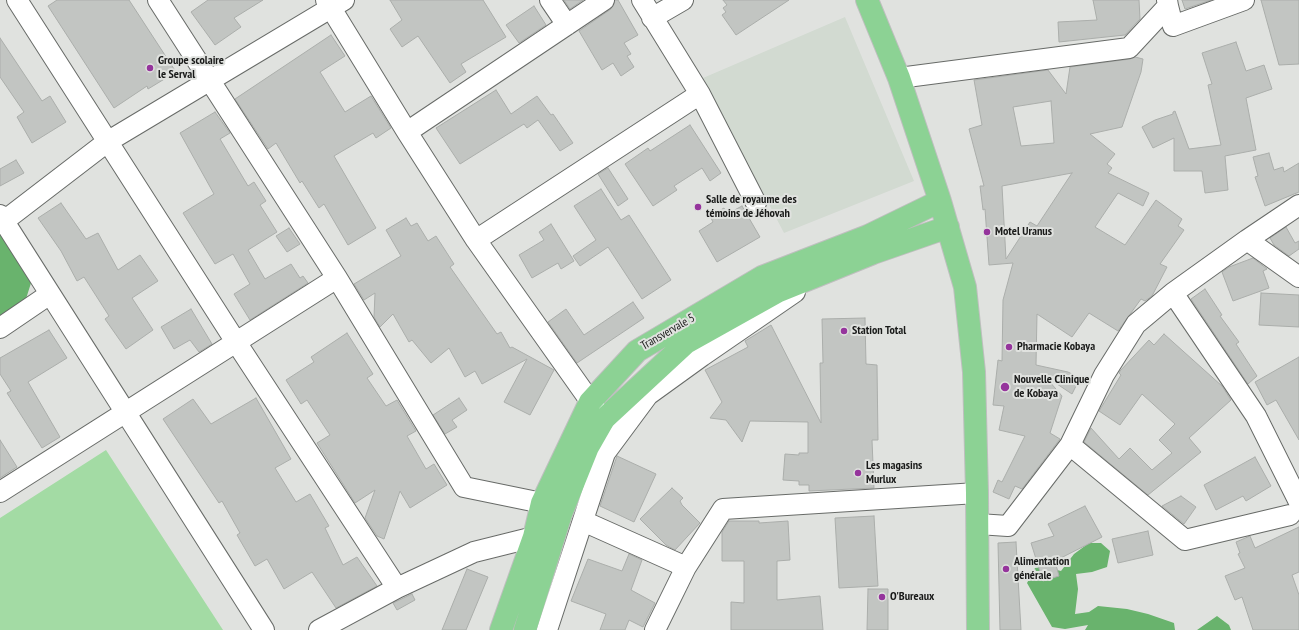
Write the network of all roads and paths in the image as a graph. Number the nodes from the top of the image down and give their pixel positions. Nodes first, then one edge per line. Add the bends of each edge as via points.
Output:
1 (17, 0) edge
2 (158, 0) edge
3 (550, 0) edge
4 (604, 0) edge
5 (642, 0) edge
6 (683, 0) edge
7 (867, 0) edge
8 (1244, 0) edge
9 (333, 3) edge
10 (1168, 3) edge
11 (652, 18) junction
12 (567, 25) junction
13 (899, 78) junction
14 (208, 81) junction
15 (700, 94) junction
16 (407, 132) junction
17 (107, 142) junction
18 (940, 201) junction
19 (756, 203) dead end
20 (1299, 204) edge
21 (2, 218) edge
22 (948, 227) junction
23 (476, 240) junction
24 (1247, 240) junction
25 (873, 253) junction
26 (1299, 277) edge
27 (337, 278) junction
28 (1173, 293) junction
29 (50, 294) junction
30 (0, 328) edge
31 (236, 342) junction
32 (590, 402) junction
33 (126, 413) junction
34 (604, 419) junction
35 (1070, 445) junction
36 (0, 492) edge
37 (977, 493) junction
38 (542, 503) junction
39 (1294, 508) edge
40 (583, 520) junction
41 (978, 524) junction
42 (534, 537) junction
43 (686, 567) junction
44 (397, 588) junction
45 (264, 630) edge
46 (319, 630) edge
47 (501, 630) edge
48 (524, 630) edge
49 (547, 630) edge
50 (655, 630) edge
51 (978, 630) edge

1 - 17 street
2 - 14 street
3 - 12 street
4 - 12 street
5 - 11 street
6 - 11 street
7 - 13 main road
8 - 10 street via 1173,26
9 - 14 street
9 - 16 street
10 - 13 street via 1129,48
11 - 15 street
12 - 16 street
13 - 18 main road
14 - 17 street
14 - 27 street
15 - 19 street
15 - 23 street
16 - 23 street
17 - 21 street
17 - 31 street
18 - 22 main road
18 - 32 main road, Transvervale 5 via 868,236 762,277 637,350
20 - 24 street
21 - 29 street
22 - 25 main road, Transvervale 5
22 - 37 main road via 965,287 974,372
23 - 32 street
24 - 26 street
24 - 28 street
25 - 34 main road, Transvervale 5 via 779,291 686,343
25 - 40 street, Transvervale 5 via 791,294 648,395 605,453
27 - 31 street
27 - 38 street via 464,487
28 - 35 street via 1136,324 1104,375
28 - 39 street via 1256,416
29 - 30 street
29 - 33 street
31 - 33 street
31 - 44 street
32 - 34 street
32 - 38 main road, Transvervale 5
33 - 36 street
33 - 45 street
34 - 48 main road, Transvervale 5 via 588,447 561,514
35 - 39 street via 1185,540
35 - 41 street via 1008,526
37 - 41 main road
37 - 43 street via 723,509
38 - 42 main road, Transvervale 5
40 - 43 street
40 - 49 street, Transvervale 5
41 - 51 main road
42 - 44 street via 474,552
42 - 47 main road, Transvervale 5
43 - 50 street
44 - 46 street

